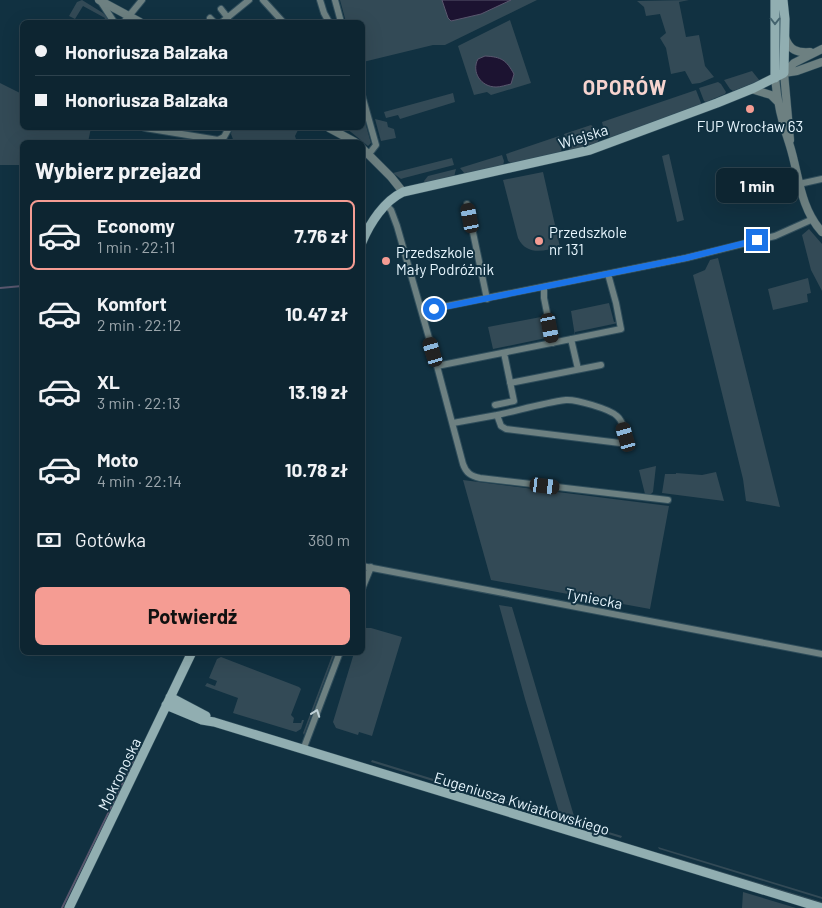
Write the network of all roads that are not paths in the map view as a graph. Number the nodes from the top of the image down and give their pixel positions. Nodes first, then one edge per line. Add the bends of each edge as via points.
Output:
1 (100, 0) edge
2 (142, 0) edge
3 (248, 0) edge
4 (263, 0) edge
5 (320, 0) edge
6 (335, 0) edge
7 (774, 0) edge
8 (783, 0) edge
9 (221, 9) dead end
10 (113, 20) edge
11 (126, 20) edge
12 (225, 20) edge
13 (280, 20) edge
14 (328, 20) edge
15 (340, 20) edge
16 (784, 33) junction
17 (818, 50) edge
18 (822, 62) edge
19 (784, 72) junction
20 (775, 78) junction
21 (752, 89) junction
22 (778, 102) junction
23 (365, 106) edge
24 (157, 130) edge
25 (228, 130) edge
26 (333, 130) edge
27 (218, 140) edge
28 (218, 140) edge
29 (351, 140) edge
30 (790, 145) junction
31 (366, 151) edge
32 (822, 179) edge
33 (799, 184) junction
34 (403, 192) junction
35 (389, 202) junction
36 (467, 204) dead end
37 (813, 219) junction
38 (822, 232) edge
39 (365, 236) edge
40 (608, 274) junction
41 (544, 287) junction
42 (487, 299) junction
43 (422, 312) junction
44 (572, 339) junction
45 (553, 343) junction
46 (504, 353) junction
47 (602, 365) dead end
48 (438, 366) junction
49 (578, 369) junction
50 (510, 383) junction
51 (495, 405) dead end
52 (497, 415) junction
53 (453, 423) junction
54 (668, 500) dead end
55 (365, 567) edge
56 (371, 568) junction
57 (365, 582) edge
58 (822, 654) edge
59 (191, 655) edge
60 (339, 655) edge
61 (168, 701) junction
62 (303, 750) junction
63 (69, 908) edge
64 (822, 908) edge

1 - 10 street
1 - 11 street
2 - 11 street
3 - 12 street
4 - 13 street
5 - 14 street
6 - 15 street
7 -> 20 main road
8 - 16 main road
9 - 12 street
16 - 17 street via 795,51
16 - 19 main road
17 - 19 street
18 - 19 street
19 - 20 main road, Wiejska
19 - 30 street
20 - 21 main road, Wiejska
20 - 22 street
21 - 22 street via 771,95
21 - 34 main road, Wiejska via 590,150
22 - 30 street
23 - 31 street via 376,145
24 - 27 street
25 - 28 street via 224,138
26 - 29 street
30 - 33 street
31 - 34 street
32 - 33 street
33 - 37 street
34 - 35 main road, Wiejska
35 - 39 main road
35 - 43 street
36 - 42 street
37 - 38 street
37 - 40 street via 775,236
40 - 41 street
40 - 44 street via 621,329
41 - 42 street
41 - 45 street
42 - 43 street
43 - 48 street
44 - 45 street
44 - 49 street
45 - 46 street
46 - 48 street
46 - 50 street
47 - 49 street
48 - 53 street
49 - 50 street
50 - 51 street via 514,401
52 - 52 street via 501,426 506,429 620,443 626,437 617,415 589,403 568,400
52 - 53 street
53 - 54 street via 463,464 472,476
55 - 56 street, Tyniecka
56 - 57 street
56 - 58 street, Tyniecka
59 - 61 main road, Mokronoska
62 -> 60 street
61 - 62 main road, Eugeniusza Kwiatkowskiego via 214,722
61 - 63 main road, Mokronoska
62 - 64 main road, Eugeniusza Kwiatkowskiego

